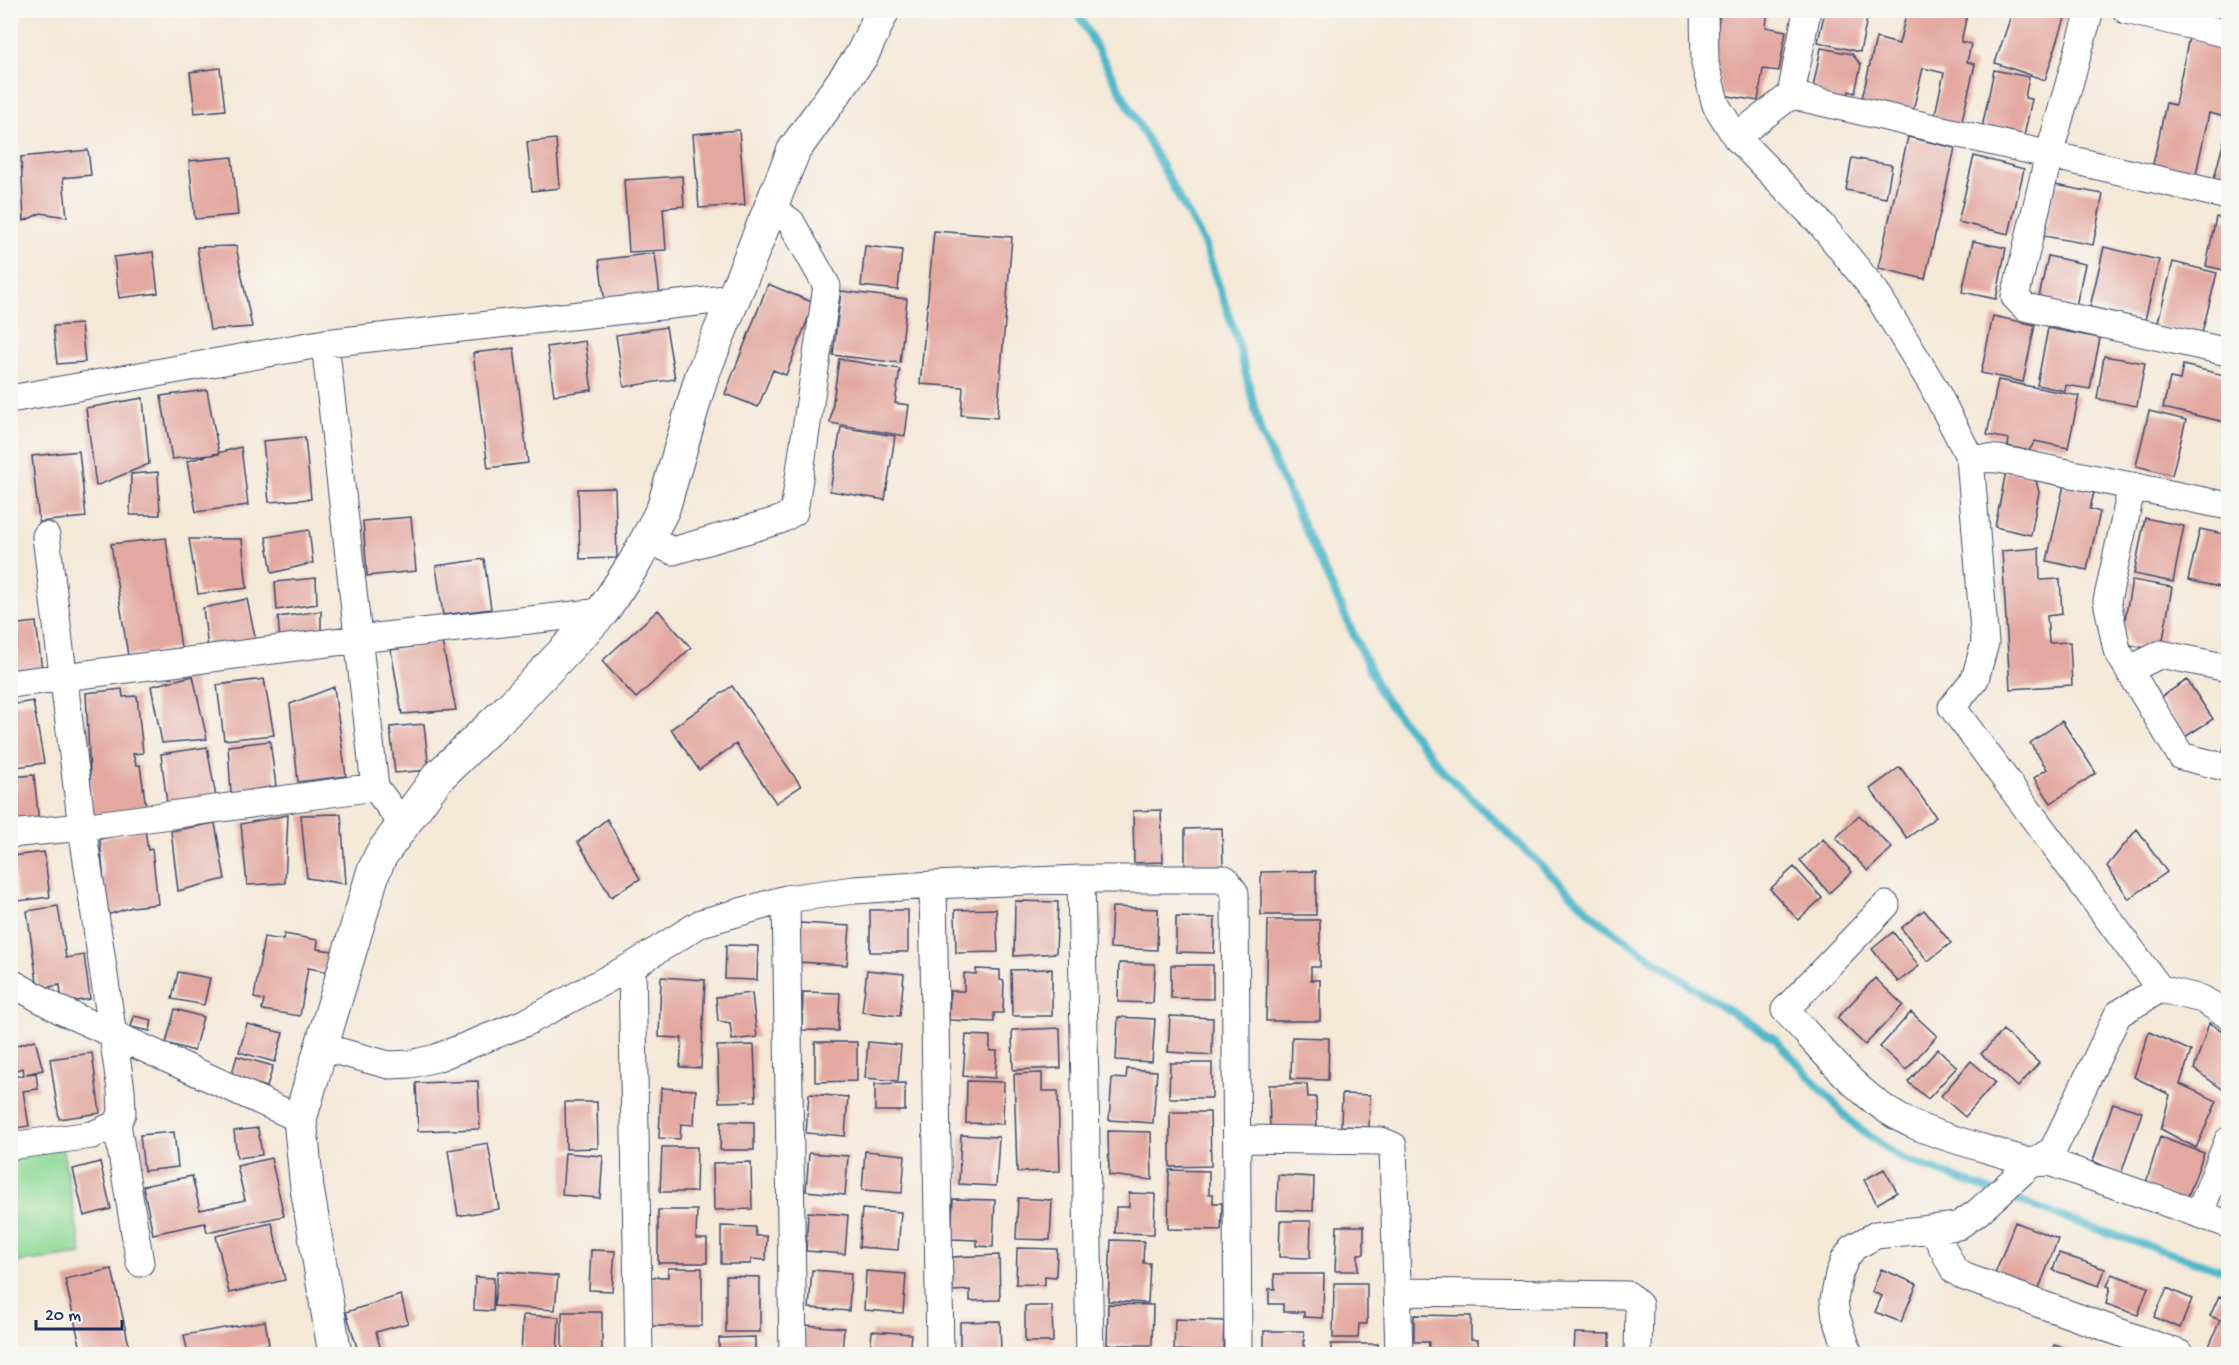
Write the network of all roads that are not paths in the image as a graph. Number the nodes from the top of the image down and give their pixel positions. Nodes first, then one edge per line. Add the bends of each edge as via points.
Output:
1 (883, 10) edge
2 (1704, 10) edge
3 (1807, 10) edge
4 (2090, 10) edge
5 (2126, 10) edge
6 (2229, 34) edge
7 (1791, 95) junction
8 (1736, 137) junction
9 (2049, 154) junction
10 (2229, 196) edge
11 (770, 207) junction
12 (734, 298) junction
13 (325, 343) junction
14 (2229, 352) edge
15 (10, 399) edge
16 (1970, 458) junction
17 (2132, 486) junction
18 (2229, 506) edge
19 (46, 536) dead end
20 (647, 539) junction
21 (602, 612) junction
22 (358, 639) junction
23 (2229, 668) edge
24 (2129, 670) junction
25 (65, 676) junction
26 (10, 684) edge
27 (2229, 768) edge
28 (375, 787) junction
29 (402, 823) junction
30 (82, 827) junction
31 (10, 834) edge
32 (1081, 879) junction
33 (933, 885) junction
34 (786, 899) junction
35 (1886, 905) dead end
36 (632, 966) junction
37 (14, 988) edge
38 (2160, 989) junction
39 (2229, 1015) edge
40 (111, 1034) junction
41 (322, 1047) junction
42 (300, 1119) junction
43 (117, 1124) junction
44 (1237, 1139) junction
45 (2229, 1141) edge
46 (10, 1146) edge
47 (2032, 1163) junction
48 (2200, 1212) junction
49 (2229, 1224) edge
50 (1934, 1229) junction
51 (140, 1263) dead end
52 (1399, 1292) junction
53 (335, 1354) edge
54 (639, 1354) edge
55 (793, 1354) edge
56 (940, 1354) edge
57 (1090, 1354) edge
58 (1238, 1354) edge
59 (1399, 1354) edge
60 (1638, 1354) edge
61 (1849, 1354) edge
62 (2180, 1354) edge

1 - 11 street via 862,55 794,150
2 - 8 street via 1705,64 1716,105
3 - 7 street
4 - 9 street
5 - 6 street
7 - 8 street
7 - 9 street
8 - 16 street via 1821,224 1875,291 1933,386
9 - 10 street
9 - 14 street via 2015,297 2025,307
11 - 12 street
11 - 20 street via 791,222 827,286 794,512 780,520 673,551
12 - 13 street
12 - 20 street via 701,378 663,509
13 - 15 street
13 - 22 street
16 - 17 street via 1999,459
16 - 38 street via 1985,643 1975,679 1952,707
17 - 18 street
17 - 24 street via 2107,601 2117,650
19 - 25 street
20 - 21 street
21 - 22 street
21 - 29 street via 437,778
22 - 25 street
22 - 28 street
23 - 24 street via 2161,654
24 - 27 street via 2181,756
25 - 26 street
25 - 30 street
28 - 29 street
28 - 30 street
29 - 41 street via 373,873
30 - 31 street
30 - 40 street
32 - 33 street
32 - 44 street via 1216,878 1225,879 1234,888
32 - 57 street
33 - 34 street
33 - 56 street
34 - 36 street via 701,923
34 - 55 street
35 - 47 street via 1785,1010 1882,1106 1913,1125
36 - 41 street via 527,1022 436,1058 400,1066
36 - 54 street
37 - 40 street
38 - 39 street via 2202,999
38 - 47 street via 2118,1014 2053,1150
40 - 42 street
40 - 43 street via 122,1102
41 - 42 street
42 - 53 street via 307,1188
43 - 46 street via 92,1135
43 - 51 street
44 - 52 street via 1381,1141 1393,1146
44 - 58 street
45 - 48 street
47 - 48 street via 2049,1162
47 - 50 street via 1958,1226
48 - 49 street
50 - 61 street via 1876,1235 1854,1247 1845,1259 1834,1300
50 - 62 street via 1954,1270 1965,1277
52 - 59 street
52 - 60 street via 1628,1295 1639,1305

